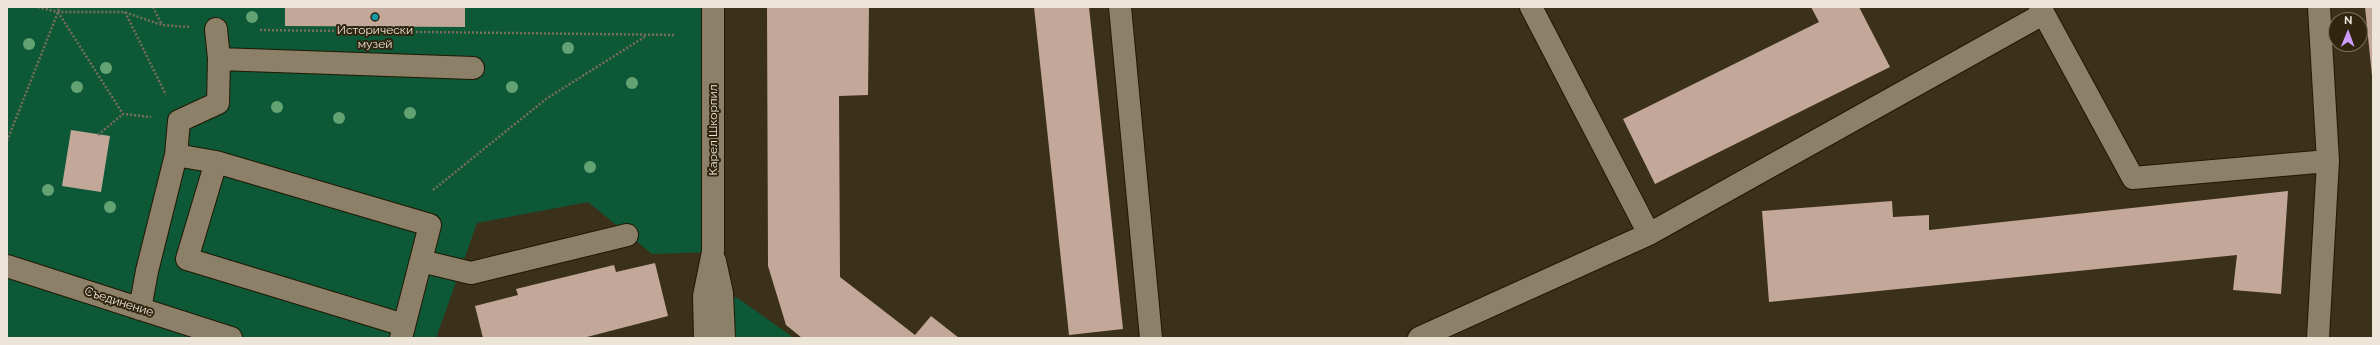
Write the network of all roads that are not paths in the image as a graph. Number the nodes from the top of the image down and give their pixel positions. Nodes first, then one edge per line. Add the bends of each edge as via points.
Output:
1 (713, 7) edge
2 (1120, 7) edge
3 (1531, 7) edge
4 (2319, 7) edge
5 (2041, 10) edge
6 (216, 29) road end
7 (219, 59) junction
8 (473, 68) dead end
9 (176, 155) junction
10 (2328, 161) junction
11 (216, 162) junction
12 (1649, 234) junction
13 (627, 236) dead end
14 (713, 252) junction
15 (421, 261) junction
16 (7, 266) edge
17 (704, 296) junction
18 (140, 309) junction
19 (402, 331) edge
20 (231, 338) edge
21 (689, 338) edge
22 (705, 338) edge
23 (724, 338) edge
24 (1151, 338) edge
25 (1419, 338) edge
26 (2318, 338) edge

1 - 14 street, Карел Шкорпил
2 - 24 street
3 - 12 street
4 - 10 street
5 - 10 street via 2133,178
5 - 12 street
6 - 7 street
7 - 8 street
7 - 9 street via 218,103 179,121
9 - 11 street
9 - 18 street
10 - 26 street
11 - 15 street via 430,225
11 - 19 street via 187,259
12 - 25 street
13 - 15 street via 471,273
14 - 17 street, Карел Шкорпил
14 - 23 street, Карел Шкорпил via 722,293
15 - 19 street
16 - 18 street, Съединение
17 - 21 street
17 - 22 street, Карел Шкорпил
18 - 20 street, Съединение

